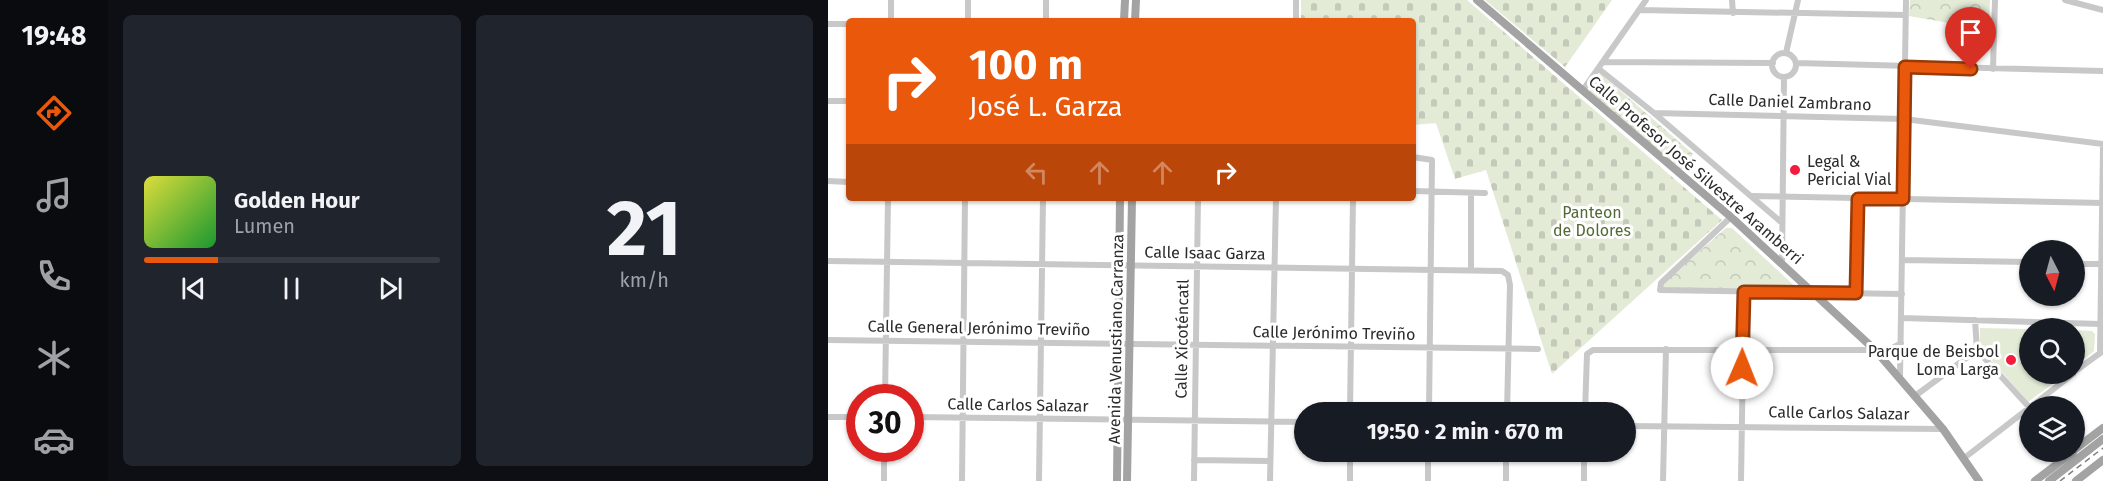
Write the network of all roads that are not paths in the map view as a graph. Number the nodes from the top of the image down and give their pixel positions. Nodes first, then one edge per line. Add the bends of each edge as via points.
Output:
1 (891, 0) edge
2 (968, 0) edge
3 (1046, 0) edge
4 (1125, 0) edge
5 (1136, 0) edge
6 (1296, 0) edge
7 (1477, 0) edge
8 (1646, 0) edge
9 (1732, 0) edge
10 (1798, 0) edge
11 (1906, 0) edge
12 (1995, 0) edge
13 (2065, 0) edge
14 (1639, 9) junction
15 (2103, 10) edge
16 (1733, 13) junction
17 (1795, 14) junction
18 (1905, 15) junction
19 (891, 18) edge
20 (968, 18) edge
21 (1046, 18) edge
22 (1124, 18) edge
23 (1135, 18) edge
24 (1296, 18) edge
25 (828, 24) edge
26 (846, 24) edge
27 (1786, 53) junction
28 (1603, 62) junction
29 (1773, 63) junction
30 (1797, 63) junction
31 (1905, 67) junction
32 (1599, 69) junction
33 (1993, 69) junction
34 (2103, 71) edge
35 (1784, 77) junction
36 (1583, 90) junction
37 (828, 101) edge
38 (846, 101) edge
39 (1654, 113) junction
40 (1784, 115) junction
41 (1904, 119) junction
42 (2103, 145) edge
43 (1416, 157) edge
44 (828, 181) edge
45 (846, 182) edge
46 (1416, 191) edge
47 (1432, 191) junction
48 (1471, 193) junction
49 (1485, 193) dead end
50 (1752, 196) junction
51 (1782, 196) junction
52 (1858, 199) junction
53 (1903, 199) junction
54 (888, 201) edge
55 (965, 201) edge
56 (1043, 201) edge
57 (1120, 201) edge
58 (1132, 201) edge
59 (1198, 201) edge
60 (1276, 201) edge
61 (1353, 201) edge
62 (2102, 203) edge
63 (1731, 217) junction
64 (1781, 222) junction
65 (1902, 260) junction
66 (828, 261) edge
67 (1782, 262) junction
68 (2019, 262) edge
69 (887, 263) junction
70 (963, 264) junction
71 (1043, 264) junction
72 (2085, 264) edge
73 (2102, 264) junction
74 (1119, 265) junction
75 (1131, 265) junction
76 (1197, 266) junction
77 (1275, 267) junction
78 (1352, 268) junction
79 (1431, 270) junction
80 (1471, 270) junction
81 (1744, 292) junction
82 (1814, 292) junction
83 (1856, 293) junction
84 (1902, 294) junction
85 (1902, 318) junction
86 (1975, 320) junction
87 (2100, 324) junction
88 (828, 340) edge
89 (886, 341) junction
90 (963, 342) junction
91 (1042, 342) junction
92 (1901, 343) junction
93 (1118, 344) junction
94 (1129, 344) junction
95 (1195, 344) junction
96 (1273, 346) junction
97 (1351, 347) junction
98 (1430, 348) junction
99 (1666, 348) junction
100 (1508, 349) junction
101 (1538, 349) dead end
102 (1743, 349) junction
103 (1977, 350) junction
104 (2102, 352) edge
105 (1877, 353) junction
106 (2085, 365) edge
107 (1900, 377) junction
108 (885, 384) edge
109 (2059, 384) edge
110 (1915, 396) junction
111 (2019, 396) edge
112 (2042, 396) edge
113 (1350, 402) edge
114 (1429, 402) edge
115 (1507, 402) edge
116 (1585, 402) edge
117 (2019, 413) edge
118 (828, 417) edge
119 (846, 417) edge
120 (924, 417) edge
121 (962, 418) junction
122 (1040, 419) junction
123 (1118, 420) junction
124 (1128, 420) junction
125 (1195, 420) junction
126 (1272, 421) junction
127 (1294, 422) edge
128 (1664, 425) junction
129 (1742, 425) junction
130 (1636, 426) edge
131 (2103, 428) edge
132 (1943, 429) junction
133 (2103, 439) edge
134 (2085, 442) edge
135 (1963, 459) junction
136 (1194, 460) junction
137 (2103, 460) edge
138 (1270, 461) junction
139 (884, 462) edge
140 (1350, 462) edge
141 (1428, 462) edge
142 (1506, 462) edge
143 (1584, 462) edge
144 (2060, 462) edge
145 (2078, 480) edge
146 (884, 481) edge
147 (962, 481) edge
148 (1038, 481) edge
149 (1117, 481) edge
150 (1126, 481) edge
151 (1194, 481) edge
152 (1270, 481) edge
153 (1350, 481) edge
154 (1428, 481) edge
155 (1506, 481) edge
156 (1584, 481) edge
157 (1663, 481) edge
158 (1741, 481) edge
159 (1979, 481) edge
160 (2035, 481) edge
161 (2049, 481) edge

1 - 19 street
2 - 20 street
3 - 21 street
4 - 22 main road
5 - 23 main road
6 - 24 street
7 - 36 main road, Calle Profesor José Silvestre Aramberri
8 - 14 street
9 - 16 street
10 - 17 street
11 - 18 street
12 - 33 street
13 - 15 street
14 - 16 street
14 - 28 street
16 - 17 street
17 - 18 street
17 - 27 street
18 - 31 street
25 - 26 street
27 - 29 street via 1776,56
27 - 30 street
28 - 29 street
28 - 32 street
29 - 35 street via 1777,74
30 - 31 street
30 - 35 street via 1794,72
31 - 33 street
31 - 41 street
32 - 36 street
32 - 39 street
33 - 34 street
35 - 40 street
36 - 63 main road, Calle Profesor José Silvestre Aramberri
37 - 38 street
39 - 40 street, Calle Daniel Zambrano
39 - 50 street
40 - 41 street, Calle Daniel Zambrano
40 - 51 street
41 - 42 street, Calle Daniel Zambrano
41 - 53 street
42 - 62 street
43 - 47 street via 1432,160
44 - 45 street
46 - 47 street
47 - 48 street
47 - 79 street
48 - 49 street
48 - 80 street
50 - 51 street
50 - 64 street
51 - 52 street
51 - 64 street
52 - 53 street
52 - 83 street
53 - 62 street
53 - 65 street
54 - 69 street
55 - 70 street
56 - 71 street
57 - 74 main road, Avenida Venustiano Carranza
58 - 75 main road, Avenida Venustiano Carranza
59 - 76 street, Calle Xicoténcatl
60 - 77 street
61 - 78 street
62 - 73 street
63 - 67 main road, Calle Profesor José Silvestre Aramberri
63 - 81 street via 1659,287 1663,291
64 - 67 street
65 - 68 street
65 - 84 street
66 - 69 street, Calle Isaac Garza
67 - 82 main road, Calle Profesor José Silvestre Aramberri
69 - 70 street, Calle Isaac Garza
69 - 89 street
70 - 71 street, Calle Isaac Garza
70 - 90 street
71 - 74 street, Calle Isaac Garza
71 - 91 street
72 - 73 street
73 - 87 street
74 - 75 street, Calle Isaac Garza
74 - 93 main road, Avenida Venustiano Carranza
75 - 76 street, Calle Isaac Garza
75 - 94 main road, Avenida Venustiano Carranza
76 - 77 street, Calle Isaac Garza
76 - 95 street, Calle Xicoténcatl
77 - 78 street, Calle Isaac Garza
77 - 96 street
78 - 79 street, Calle Isaac Garza
78 - 97 street
79 - 80 street, Calle Isaac Garza
79 - 98 street
80 - 100 street, Calle Isaac Garza via 1502,271 1508,275
81 - 82 street
81 - 102 street
82 - 83 street
82 - 105 main road, Calle Profesor José Silvestre Aramberri
83 - 84 street
84 - 85 street
85 - 86 street
85 - 92 street
86 - 87 street
86 - 103 street
87 - 104 street
88 - 89 street, Calle General Jerónimo Treviño
89 - 90 street, Calle General Jerónimo Treviño
89 - 108 street
90 - 91 street, Calle General Jerónimo Treviño
90 - 121 street
91 - 93 street, Calle General Jerónimo Treviño
91 - 122 street
92 - 105 street
92 - 107 street
93 - 94 street, Calle General Jerónimo Treviño
93 - 123 main road, Avenida Venustiano Carranza
94 - 95 street, Calle Jerónimo Treviño
94 - 124 main road, Avenida Venustiano Carranza
95 - 96 street, Calle Jerónimo Treviño
95 - 125 street, Calle Xicoténcatl
96 - 97 street, Calle Jerónimo Treviño
96 - 126 street
97 - 98 street, Calle Jerónimo Treviño
97 - 113 street
98 - 100 street, Calle Jerónimo Treviño
98 - 114 street
99 - 102 street
99 - 116 street via 1593,350 1587,354
99 - 128 street
100 - 101 street, Calle Jerónimo Treviño
100 - 115 street
102 - 105 street
102 - 129 street
103 - 110 street
103 - 111 street
104 - 106 street
105 - 107 main road, Calle Profesor José Silvestre Aramberri
107 - 110 main road, Calle Profesor José Silvestre Aramberri
109 - 112 street
110 - 132 main road, Calle Profesor José Silvestre Aramberri
117 - 135 street
118 - 119 street
120 - 121 street, Calle Carlos Salazar
121 - 122 street, Calle Carlos Salazar
121 - 147 street
122 - 123 street, Calle Carlos Salazar
122 - 148 street
123 - 124 street, Calle Carlos Salazar
123 - 149 main road, Avenida Venustiano Carranza
124 - 125 street, Calle Carlos Salazar
124 - 150 main road, Avenida Venustiano Carranza
125 - 126 street, Calle Carlos Salazar
125 - 136 street, Calle Xicoténcatl
126 - 127 street, Calle Carlos Salazar
126 - 138 street
128 - 129 street, Calle Carlos Salazar
128 - 130 street, Calle Carlos Salazar
128 - 157 street
129 - 132 street, Calle Carlos Salazar
129 - 158 street
131 - 134 main road
132 - 135 main road, Calle Profesor José Silvestre Aramberri
133 - 161 main road
135 - 159 main road, Calle Profesor José Silvestre Aramberri
136 - 138 street
136 - 151 street, Calle Xicoténcatl
137 - 145 main road
138 - 152 street
139 - 146 street
140 - 153 street
141 - 154 street
142 - 155 street
143 - 156 street
144 - 160 main road

